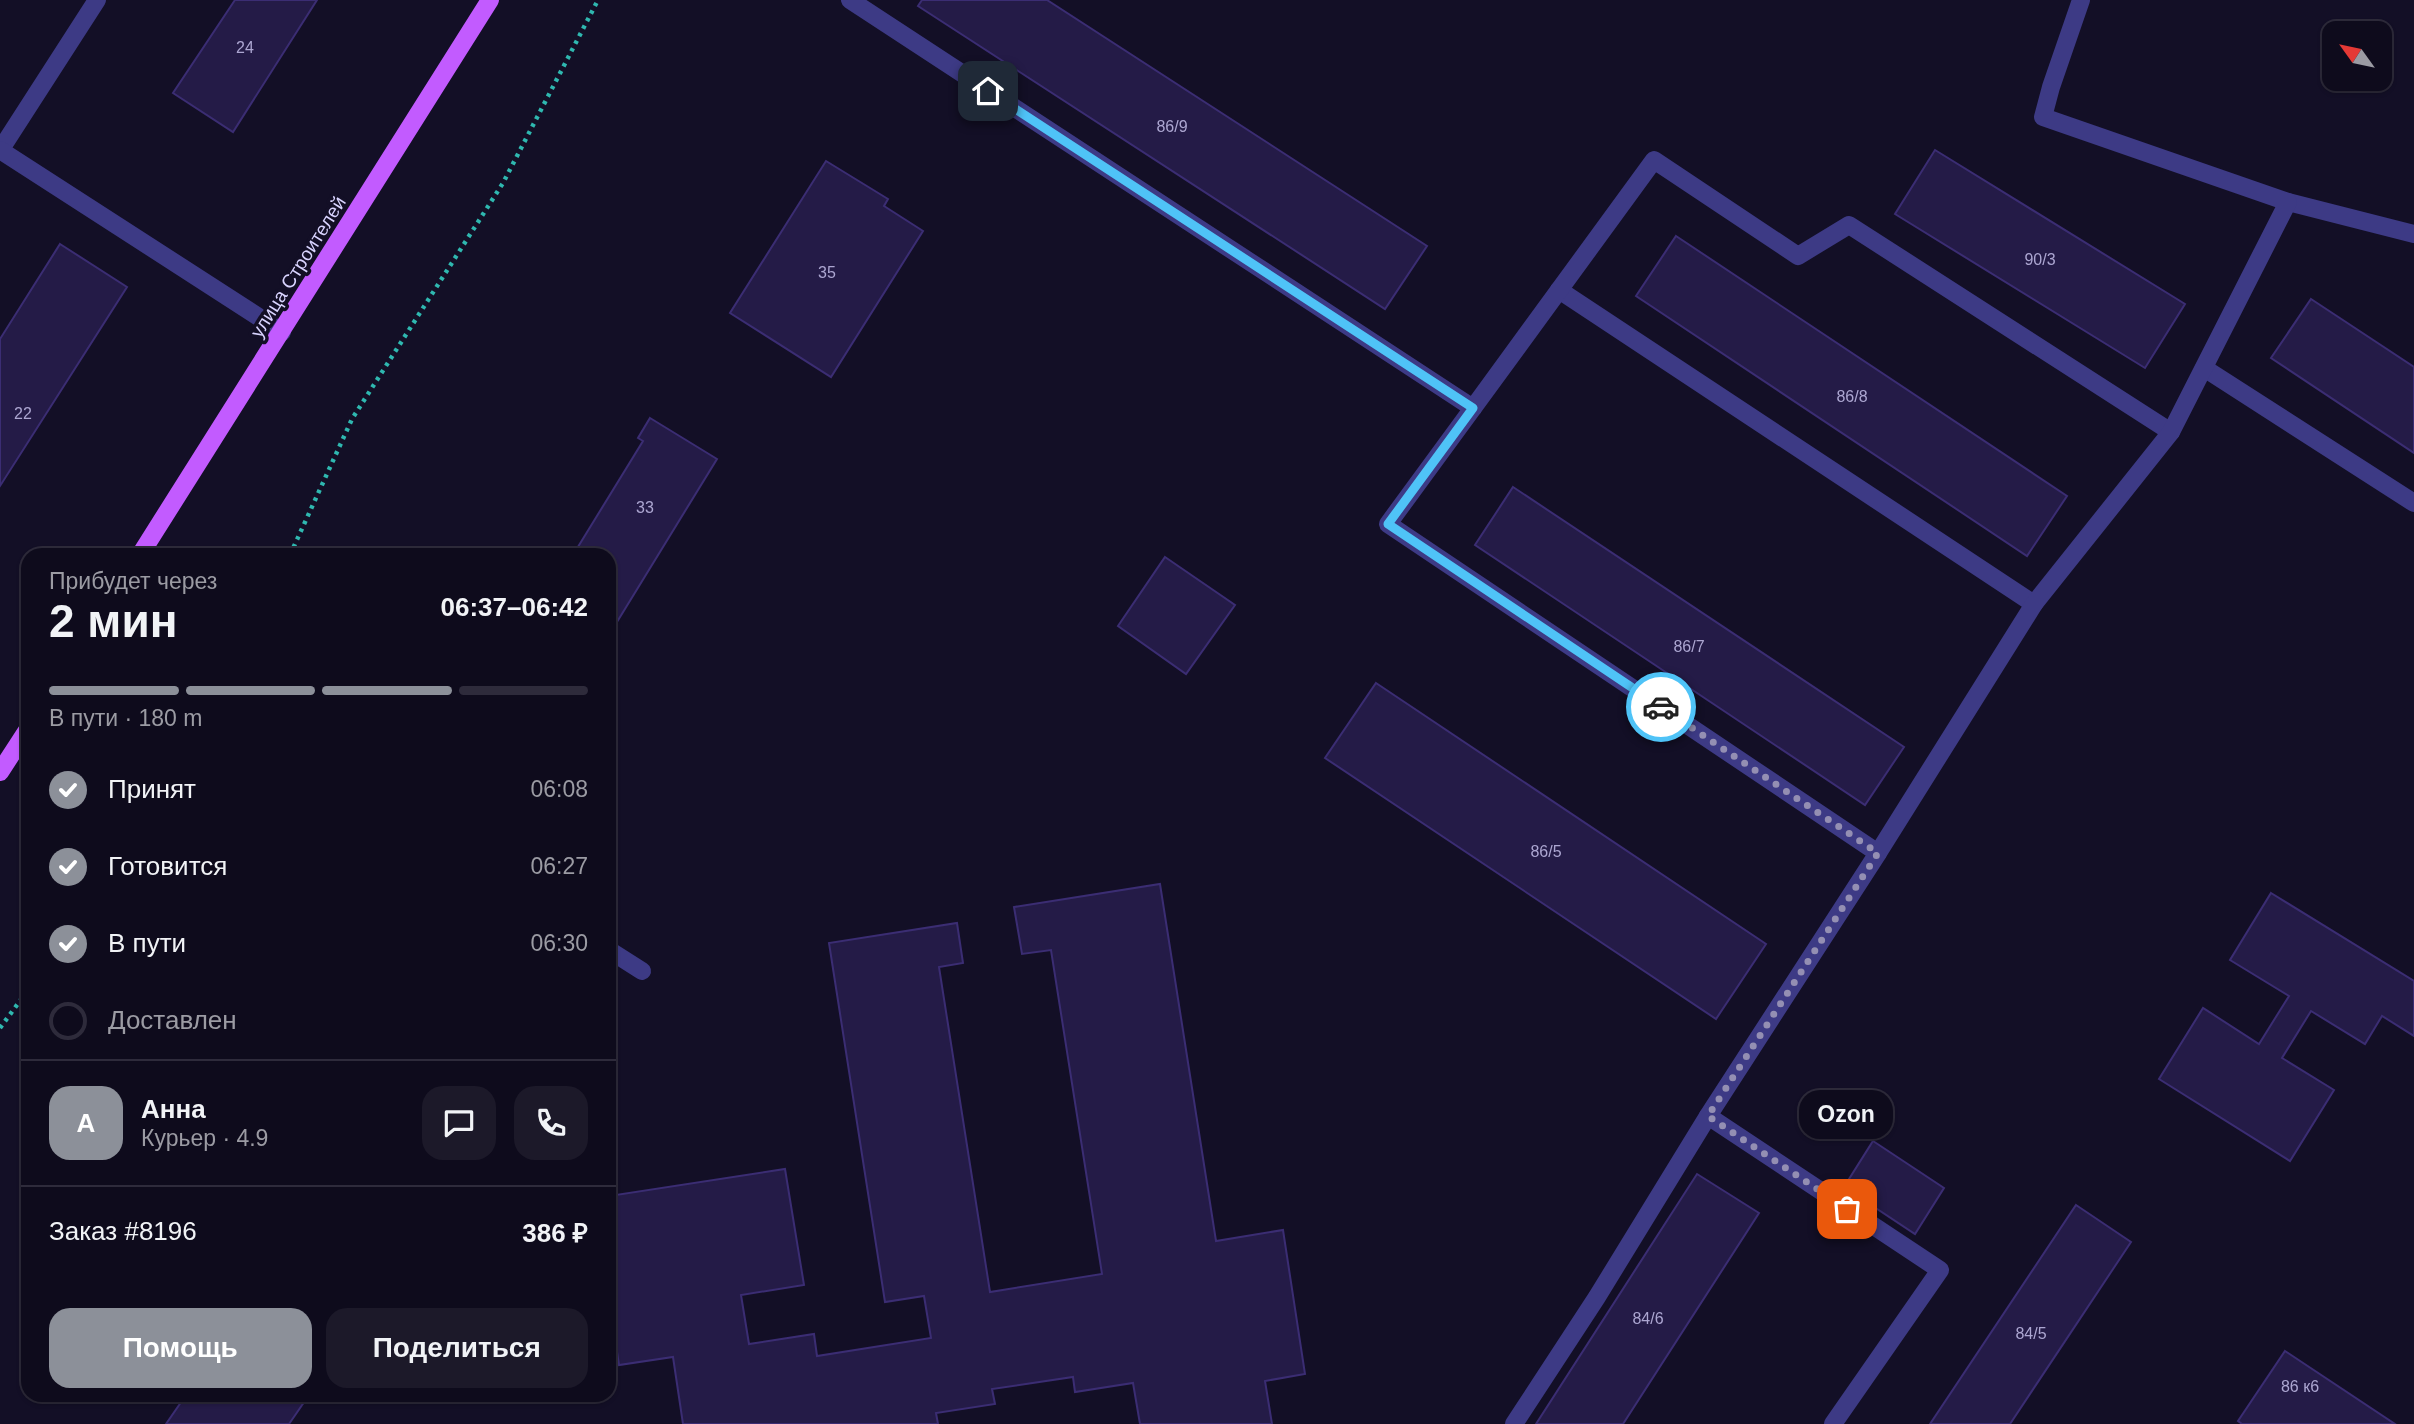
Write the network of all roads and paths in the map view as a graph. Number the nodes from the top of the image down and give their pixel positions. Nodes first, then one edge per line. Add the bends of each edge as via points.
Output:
1 (97, 0) edge
2 (490, 0) edge
3 (598, 0) edge
4 (850, 0) edge
5 (2081, 0) edge
6 (0, 150) edge
7 (2288, 202) junction
8 (2414, 233) edge
9 (1559, 290) junction
10 (282, 332) junction
11 (2204, 368) junction
12 (1473, 408) junction
13 (2171, 432) junction
14 (2414, 503) edge
15 (143, 548) edge
16 (293, 548) edge
17 (2034, 604) junction
18 (21, 740) edge
19 (0, 772) edge
20 (1878, 853) junction
21 (616, 954) edge
22 (642, 971) dead end
23 (21, 1000) edge
24 (0, 1028) edge
25 (1708, 1116) junction
26 (1514, 1424) edge
27 (1833, 1424) edge

1 - 6 lane
2 - 10 main road, улица Строителей
3 - 16 path via 503,183 352,419
4 - 12 lane
5 - 7 lane via 2043,117
6 - 10 lane
7 - 8 lane
7 - 11 lane
9 - 12 lane
9 - 13 lane via 1654,160 1798,256 1849,225
9 - 17 lane
10 - 15 main road, улица Строителей
11 - 13 lane
11 - 14 lane
12 - 20 lane via 1388,524
13 - 17 lane
17 - 20 lane
18 - 19 main road
20 - 25 lane
21 - 22 lane
23 - 24 path
25 - 26 lane
25 - 27 lane via 1940,1270

